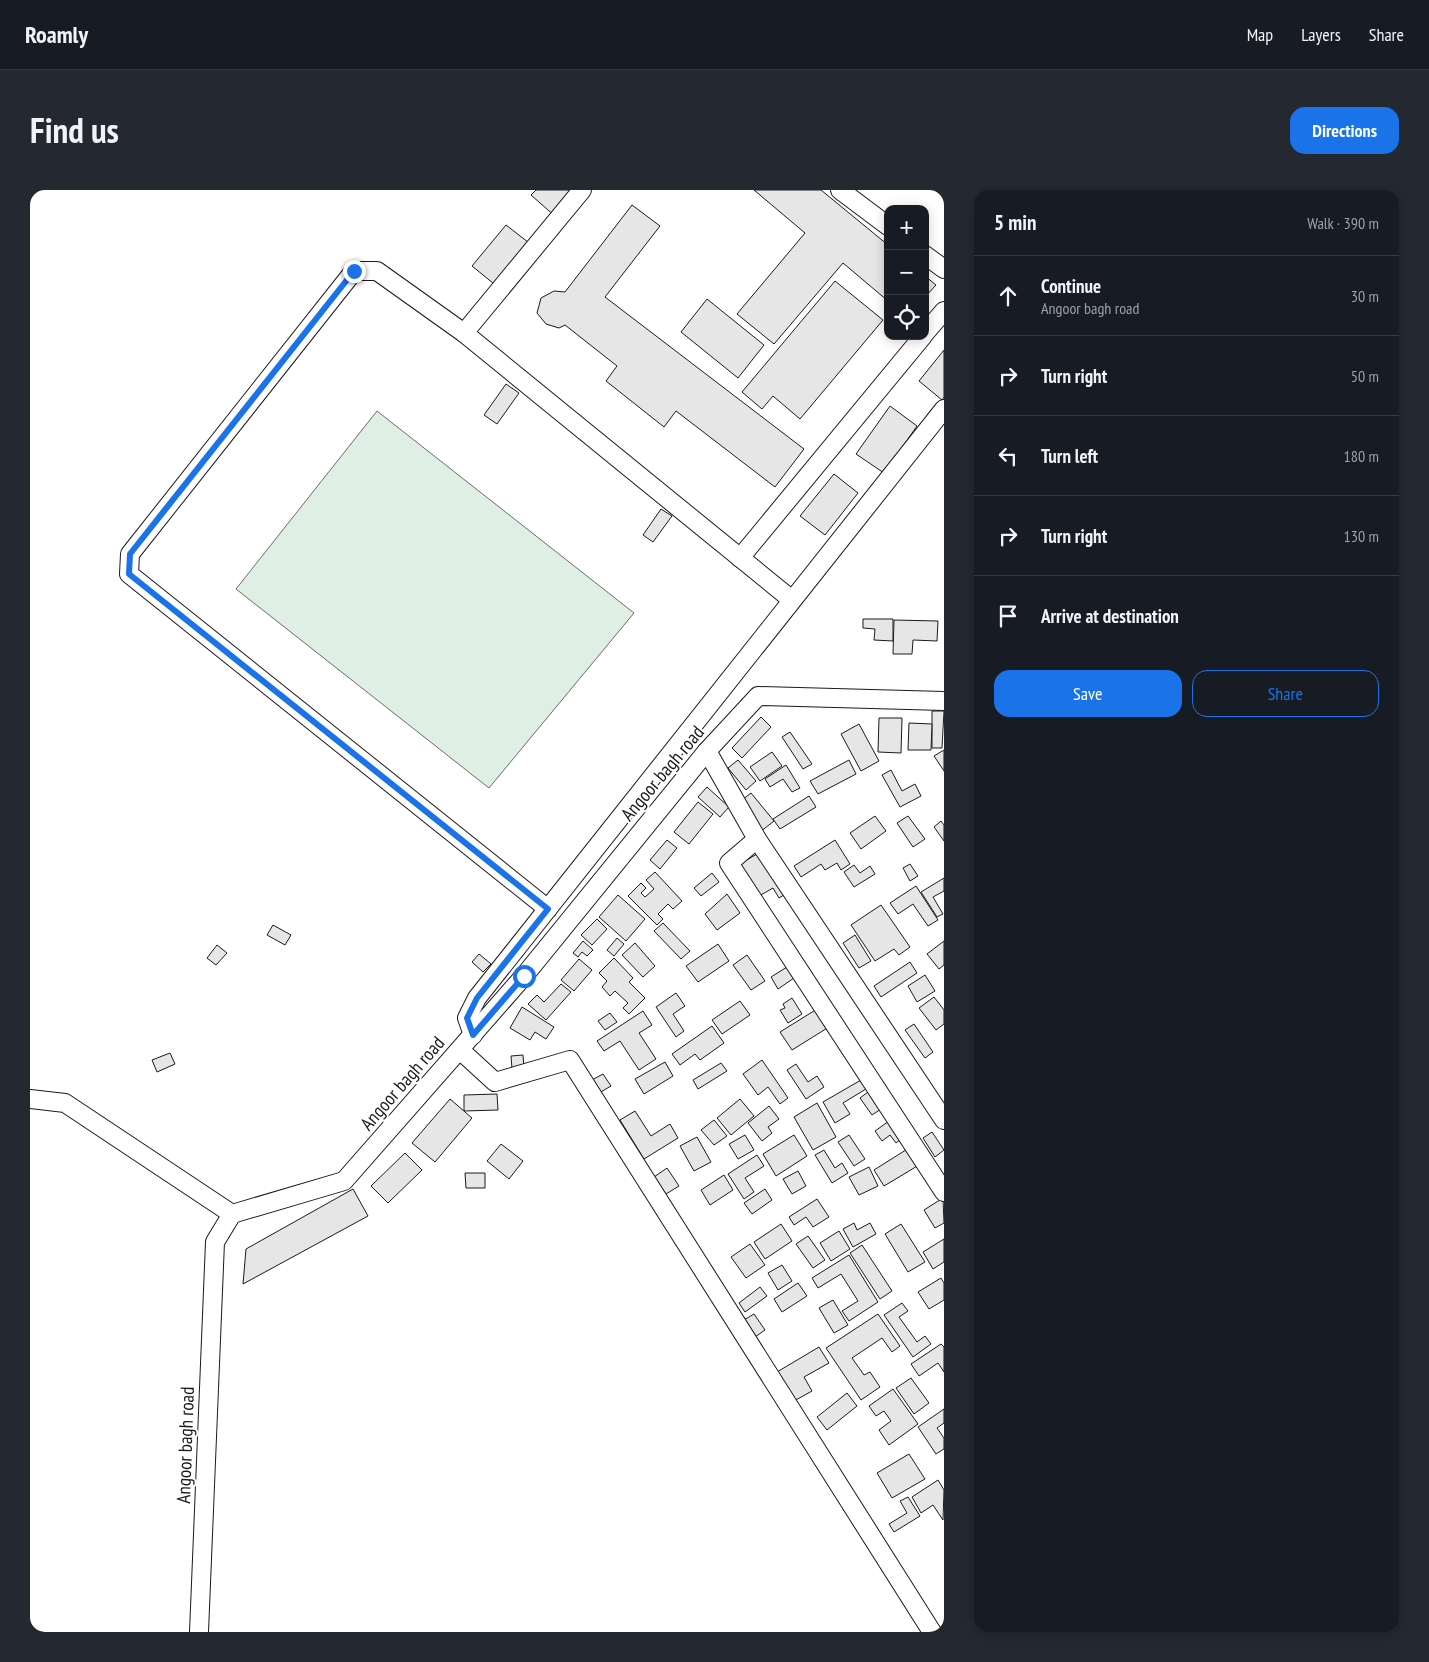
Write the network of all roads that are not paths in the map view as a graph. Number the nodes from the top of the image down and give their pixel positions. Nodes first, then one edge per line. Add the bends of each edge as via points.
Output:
1 (582, 190) edge
2 (840, 190) edge
3 (884, 223) edge
4 (929, 258) edge
5 (944, 269) edge
6 (944, 311) edge
7 (929, 329) edge
8 (464, 333) junction
9 (920, 340) edge
10 (944, 409) edge
11 (740, 558) junction
12 (792, 600) junction
13 (944, 700) edge
14 (707, 751) junction
15 (757, 840) junction
16 (548, 909) junction
17 (473, 1035) junction
18 (460, 1050) junction
19 (30, 1099) edge
20 (944, 1120) edge
21 (944, 1192) edge
22 (232, 1214) junction
23 (199, 1632) edge
24 (932, 1632) edge

1 - 8 street
2 - 3 street
4 - 5 street
6 - 7 street
8 - 11 street
8 - 16 street via 377,271 354,271 130,554 129,574
9 - 11 street
10 - 12 street
11 - 12 street
12 - 16 street
13 - 14 street, Angoor bagh road via 758,696
14 - 15 street
14 - 17 street, Angoor bagh road
15 - 20 street
15 - 21 street via 729,863
16 - 17 street via 477,998 467,1018
17 - 18 street, Angoor bagh road
18 - 22 street, Angoor bagh road via 344,1181
18 - 24 street via 495,1082 570,1060
19 - 22 street via 65,1103
22 - 23 street, Angoor bagh road via 215,1242

